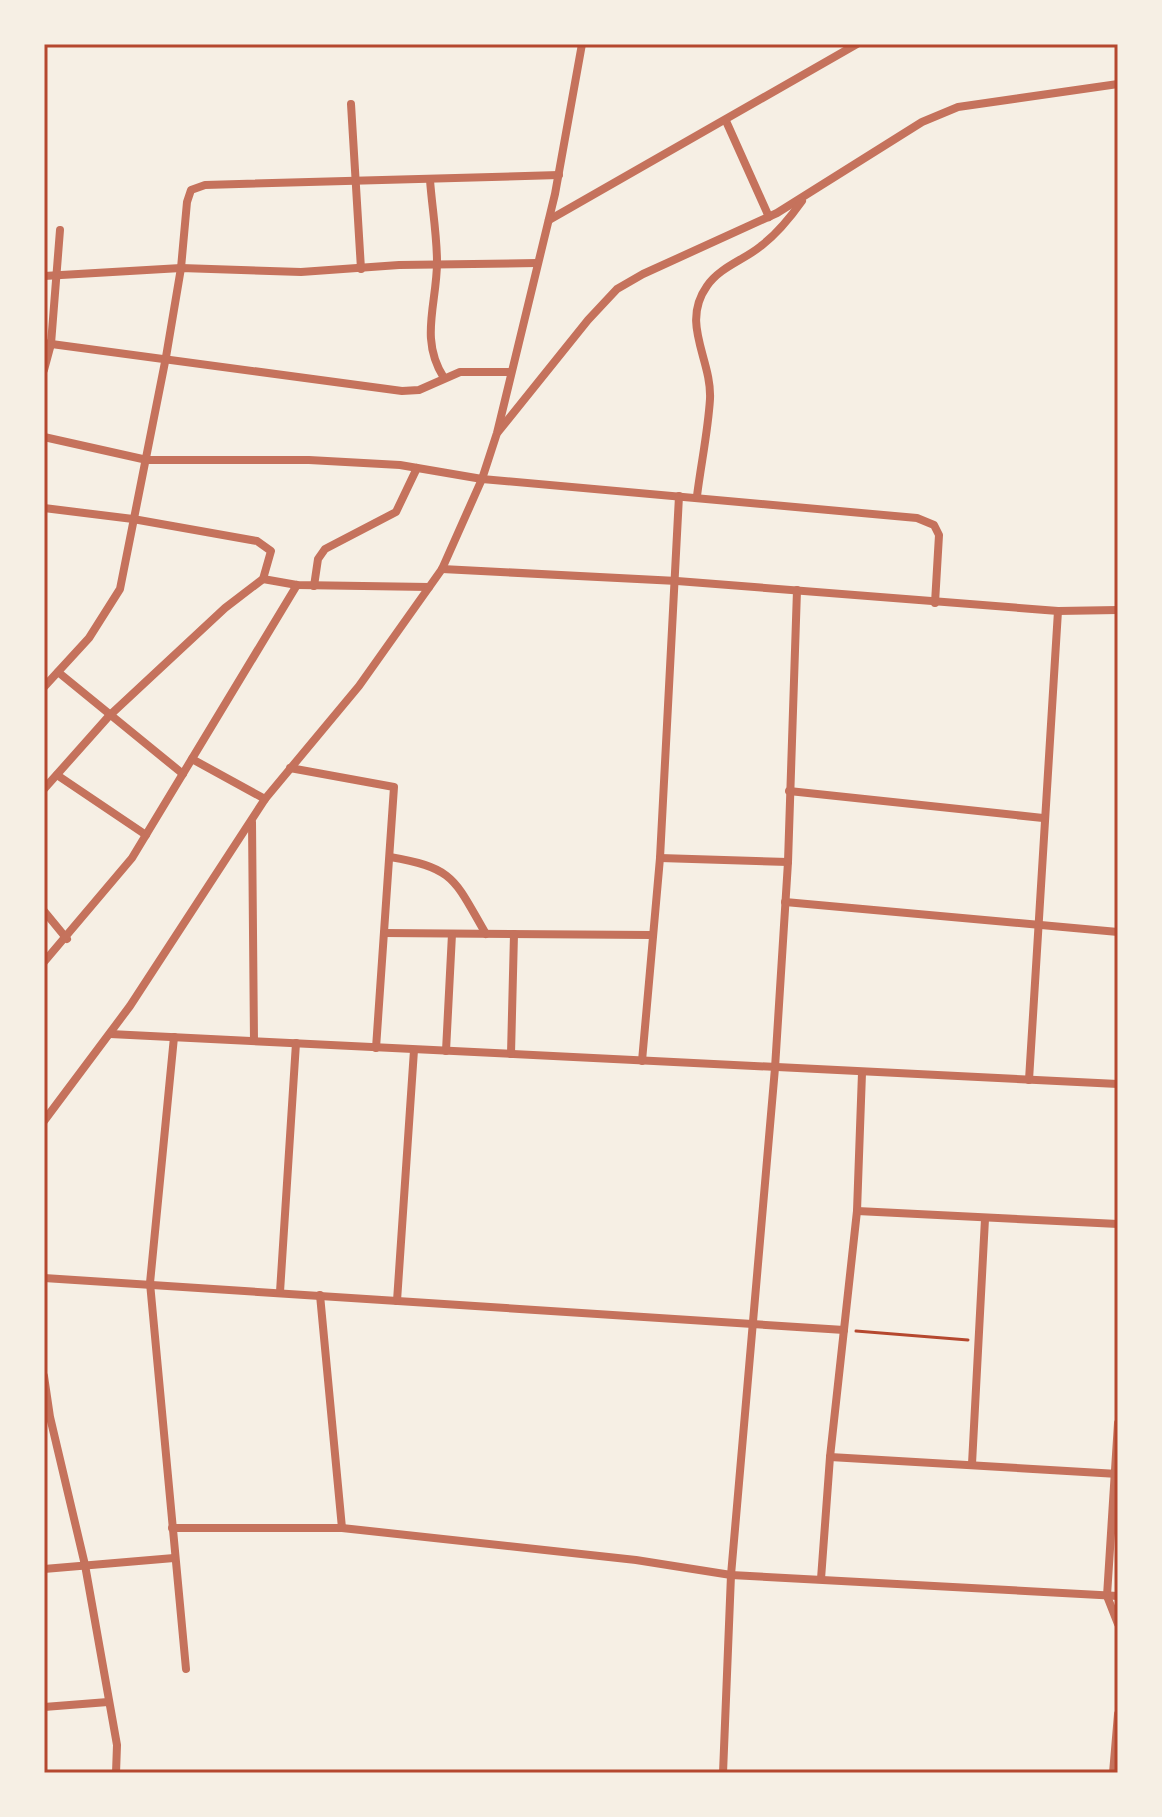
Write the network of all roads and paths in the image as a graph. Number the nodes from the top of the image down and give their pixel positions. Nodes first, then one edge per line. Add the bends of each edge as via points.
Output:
1 (582, 44) edge
2 (857, 44) edge
3 (1118, 84) edge
4 (351, 104) dead end
5 (726, 121) junction
6 (559, 175) junction
7 (430, 180) junction
8 (356, 182) junction
9 (804, 197) junction
10 (769, 217) junction
11 (549, 220) junction
12 (60, 230) dead end
13 (437, 263) junction
14 (537, 263) junction
15 (181, 268) junction
16 (361, 269) junction
17 (44, 276) edge
18 (56, 276) junction
19 (47, 344) edge
20 (166, 357) junction
21 (44, 370) edge
22 (510, 372) junction
23 (444, 378) junction
24 (497, 433) junction
25 (44, 437) edge
26 (147, 460) junction
27 (417, 468) junction
28 (482, 479) junction
29 (679, 496) junction
30 (697, 496) junction
31 (44, 509) edge
32 (133, 519) junction
33 (442, 569) junction
34 (263, 579) junction
35 (677, 581) junction
36 (297, 585) junction
37 (314, 586) junction
38 (429, 587) junction
39 (797, 590) junction
40 (935, 603) junction
41 (1118, 610) edge
42 (1058, 611) junction
43 (58, 672) junction
44 (44, 687) edge
45 (109, 716) junction
46 (192, 759) junction
47 (290, 768) junction
48 (183, 774) junction
49 (57, 775) junction
50 (44, 789) edge
51 (789, 791) junction
52 (265, 799) junction
53 (1043, 818) junction
54 (252, 821) junction
55 (146, 835) junction
56 (390, 857) junction
57 (660, 858) junction
58 (788, 862) junction
59 (785, 902) junction
60 (44, 911) edge
61 (1038, 927) junction
62 (1118, 932) edge
63 (384, 933) junction
64 (452, 934) junction
65 (486, 934) junction
66 (514, 934) junction
67 (652, 935) junction
68 (67, 939) junction
69 (44, 962) edge
70 (110, 1034) junction
71 (174, 1037) junction
72 (254, 1041) junction
73 (296, 1043) junction
74 (376, 1048) junction
75 (414, 1050) junction
76 (446, 1051) junction
77 (511, 1054) junction
78 (642, 1061) junction
79 (775, 1068) junction
80 (862, 1073) junction
81 (1029, 1080) junction
82 (1118, 1084) edge
83 (44, 1121) edge
84 (857, 1211) junction
85 (985, 1219) junction
86 (1118, 1224) edge
87 (44, 1278) edge
88 (150, 1283) junction
89 (280, 1292) junction
90 (320, 1295) junction
91 (397, 1301) junction
92 (754, 1324) junction
93 (844, 1330) junction
94 (981, 1342) junction
95 (44, 1376) edge
96 (47, 1418) edge
97 (1118, 1423) edge
98 (830, 1457) junction
99 (972, 1464) junction
100 (1116, 1474) edge
101 (172, 1528) junction
102 (342, 1528) junction
103 (174, 1558) junction
104 (85, 1565) junction
105 (44, 1569) edge
106 (731, 1575) junction
107 (821, 1579) junction
108 (1107, 1596) junction
109 (1118, 1596) edge
110 (1118, 1624) edge
111 (186, 1669) dead end
112 (108, 1702) junction
113 (44, 1707) edge
114 (1118, 1714) edge
115 (116, 1773) edge
116 (723, 1773) edge
117 (1113, 1773) edge

1 - 6 street
2 - 5 street
3 - 9 street via 958,107 922,122
4 - 8 street
5 - 10 street
5 - 11 street
6 - 7 street
6 - 11 street
7 - 8 street
7 - 13 street
8 - 15 street via 191,190
8 - 16 street
9 - 10 street
9 - 30 street via 785,224 719,275 699,300 697,341 710,396
10 - 24 street via 617,289
11 - 14 street
12 - 18 street
13 - 14 street
13 - 16 street
13 - 23 street via 430,341
14 - 22 street
15 - 16 street
15 - 18 street
15 - 20 street
17 - 18 street
18 - 19 street
19 - 20 street
19 - 21 street
20 - 23 street via 402,391 419,390
20 - 26 street
22 - 23 street via 476,370
22 - 24 street
24 - 28 street
25 - 26 street
26 - 27 street via 309,460
26 - 32 street
27 - 28 street
27 - 37 street via 396,512 325,549
28 - 29 street
28 - 33 street
29 - 30 street
29 - 35 street
30 - 40 street via 929,522 939,535
31 - 32 street
32 - 34 street via 267,545 271,558
32 - 43 street via 116,599
33 - 35 street
33 - 38 street
34 - 36 street
34 - 45 street
35 - 39 street
35 - 57 street
36 - 37 street
36 - 46 street
37 - 38 street
38 - 47 street via 359,686
39 - 40 street
39 - 51 street
40 - 42 street
41 - 42 street
42 - 53 street
43 - 44 street
43 - 45 street
45 - 48 street
45 - 49 street
46 - 48 street
46 - 52 street
47 - 52 street
47 - 56 street via 394,787
48 - 55 street
49 - 50 street
49 - 55 street
51 - 53 street
51 - 58 street
52 - 54 street
53 - 61 street
54 - 70 street
54 - 72 street
55 - 68 street
56 - 63 street
56 - 65 street via 428,863 446,872
57 - 58 street
57 - 67 street
58 - 59 street
59 - 61 street
59 - 79 street
60 - 68 street
61 - 62 street
61 - 81 street
63 - 64 street
63 - 74 street
64 - 65 street
64 - 76 street
65 - 66 street
66 - 67 street
66 - 77 street
67 - 78 street
68 - 69 street
70 - 71 street
70 - 83 street
71 - 72 street
71 - 88 street
72 - 73 street
73 - 74 street
73 - 89 street
74 - 75 street
75 - 76 street
75 - 91 street
76 - 77 street
77 - 78 street
78 - 79 street
79 - 80 street
79 - 92 street
80 - 81 street
80 - 84 street
81 - 82 street
84 - 85 street
84 - 93 street
85 - 86 street
85 - 94 street
87 - 88 street
88 - 89 street
88 - 101 street
89 - 90 street
90 - 91 street
90 - 102 street
91 - 92 street
92 - 93 street
92 - 106 street
93 - 94 path
93 - 98 street
94 - 99 street
95 - 96 street
96 - 104 street
97 - 100 street
98 - 99 street
98 - 107 street
99 - 100 street
100 - 108 street
101 - 102 street
101 - 103 street
102 - 106 street
103 - 104 street
103 - 111 street
104 - 105 street
104 - 112 street
106 - 107 street
106 - 116 street
107 - 108 street
108 - 109 street
108 - 110 street
112 - 113 street
112 - 115 street via 117,1745
114 - 117 street

